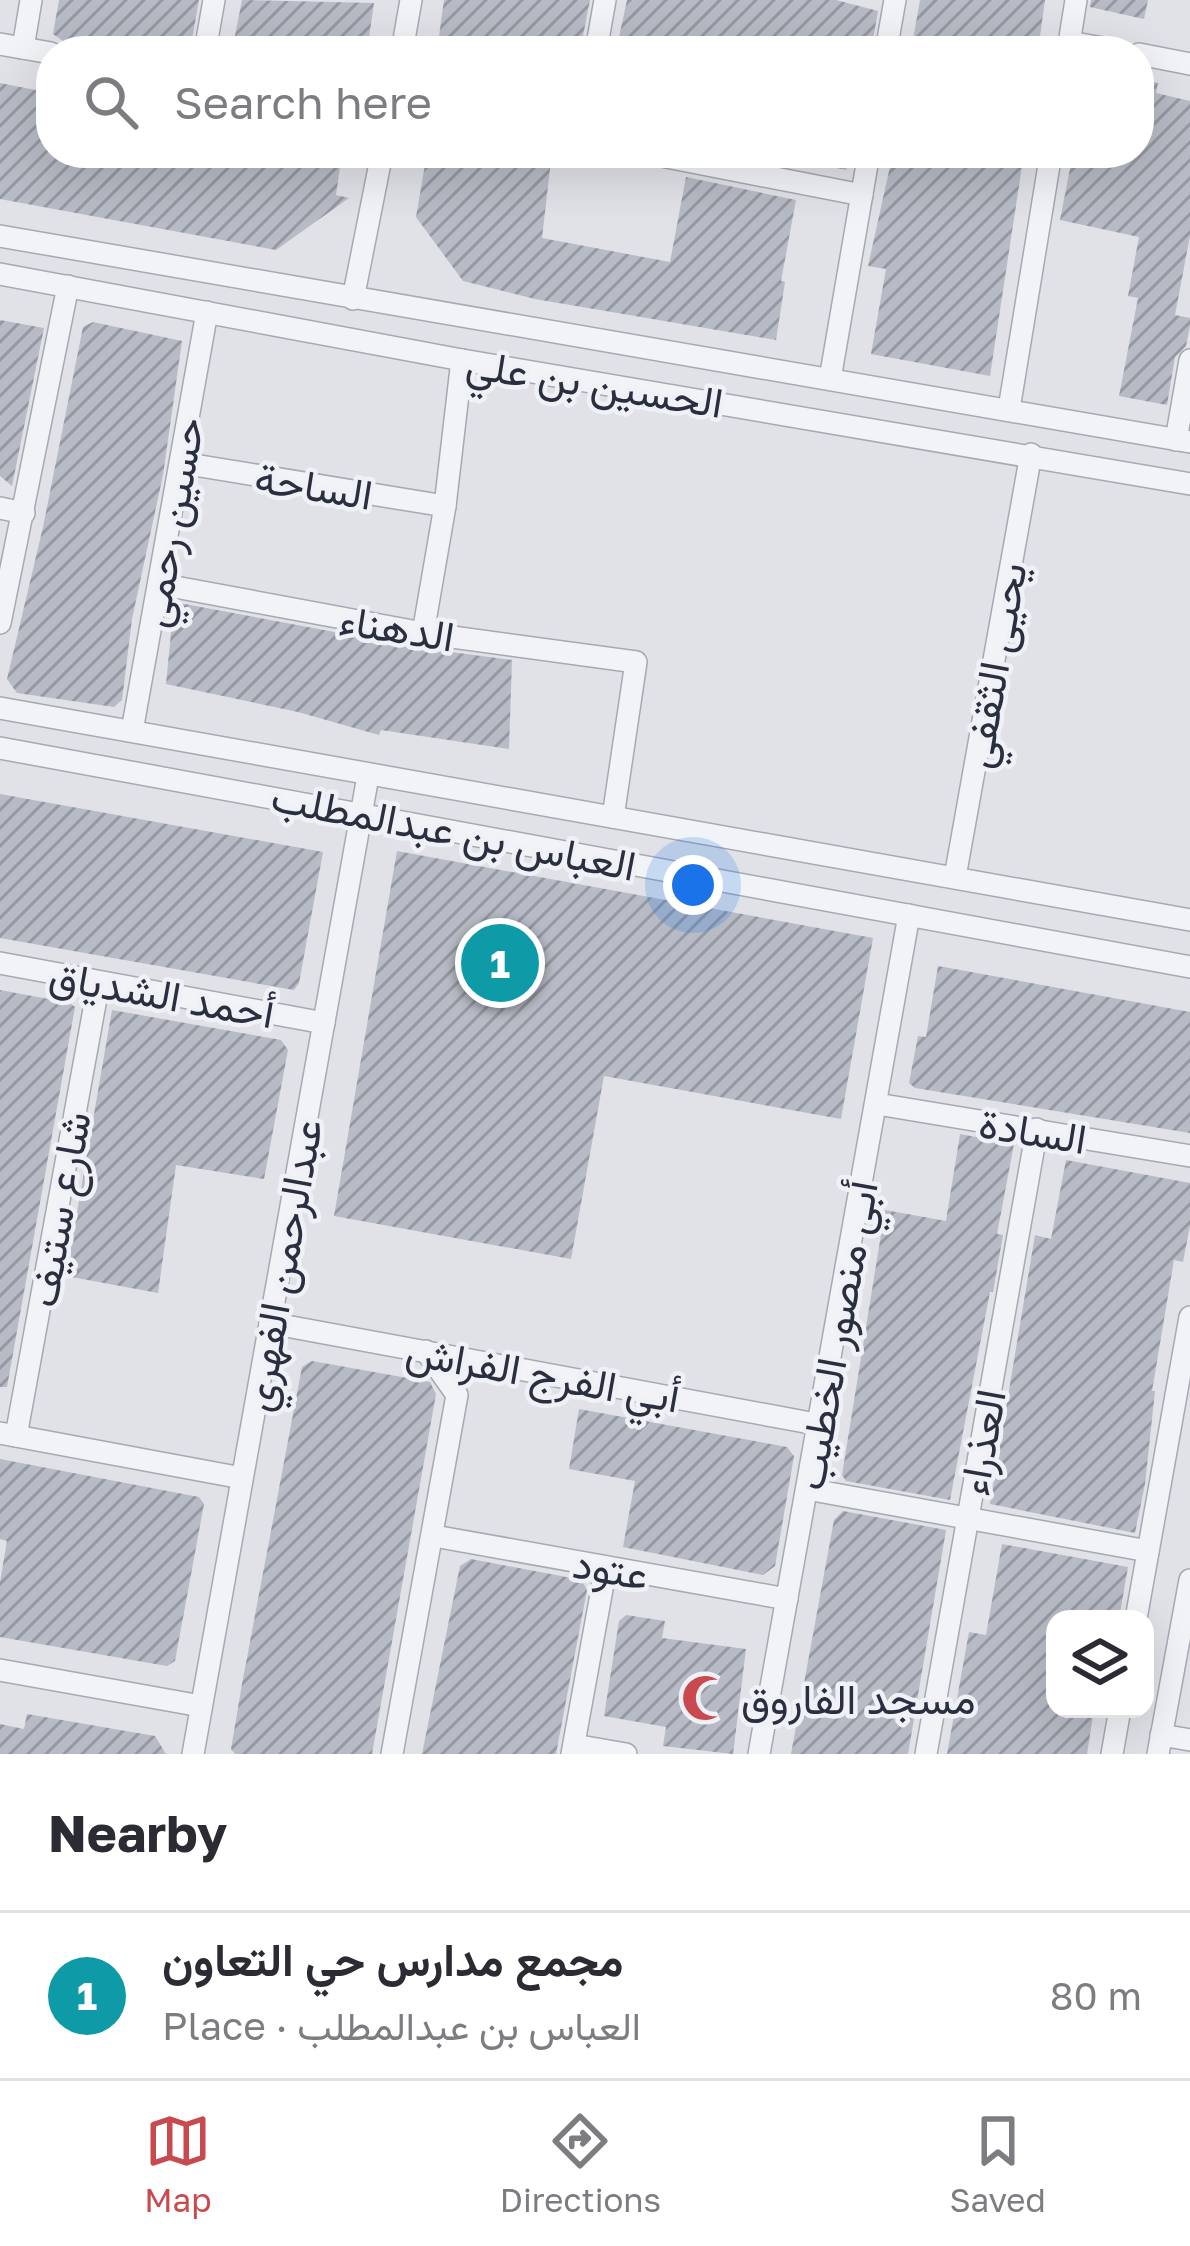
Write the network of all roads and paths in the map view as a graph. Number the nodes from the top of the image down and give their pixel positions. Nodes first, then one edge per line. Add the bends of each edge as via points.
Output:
1 (31, 0) edge
2 (214, 0) edge
3 (412, 0) edge
4 (605, 0) edge
5 (895, 0) edge
6 (1076, 0) edge
7 (208, 36) edge
8 (405, 36) edge
9 (599, 36) edge
10 (889, 36) edge
11 (1070, 36) edge
12 (0, 44) edge
13 (23, 48) junction
14 (36, 50) edge
15 (1154, 58) edge
16 (1190, 64) edge
17 (379, 168) edge
18 (723, 168) edge
19 (866, 168) edge
20 (1049, 168) edge
21 (862, 195) junction
22 (0, 236) edge
23 (0, 274) edge
24 (68, 286) junction
25 (353, 299) junction
26 (207, 312) junction
27 (462, 360) junction
28 (1190, 360) edge
29 (830, 379) junction
30 (1009, 409) junction
31 (1183, 441) edge
32 (1031, 454) junction
33 (182, 463) junction
34 (1190, 484) edge
35 (445, 506) junction
36 (0, 508) edge
37 (25, 513) junction
38 (159, 584) junction
39 (0, 623) edge
40 (423, 632) junction
41 (0, 708) edge
42 (132, 731) junction
43 (0, 748) edge
44 (340, 771) junction
45 (368, 776) junction
46 (400, 781) junction
47 (337, 808) junction
48 (362, 813) junction
49 (614, 817) junction
50 (392, 818) junction
51 (955, 877) junction
52 (909, 915) junction
53 (1190, 920) edge
54 (0, 963) edge
55 (1190, 967) edge
56 (99, 982) junction
57 (324, 1023) junction
58 (877, 1104) junction
59 (1037, 1130) junction
60 (1190, 1156) edge
61 (1190, 1317) edge
62 (270, 1323) junction
63 (426, 1351) junction
64 (816, 1424) junction
65 (8, 1435) edge
66 (242, 1478) junction
67 (807, 1489) junction
68 (968, 1517) junction
69 (434, 1536) junction
70 (1148, 1551) junction
71 (606, 1568) junction
72 (1190, 1580) edge
73 (787, 1599) junction
74 (1138, 1610) edge
75 (0, 1670) edge
76 (201, 1706) junction
77 (1118, 1718) edge
78 (1190, 1740) edge
79 (1160, 1744) edge
80 (573, 1749) edge
81 (193, 1754) edge
82 (392, 1754) edge
83 (626, 1754) edge
84 (759, 1754) edge
85 (926, 1754) edge
86 (1112, 1754) edge

1 - 13 street
2 - 7 street
3 - 8 street
4 - 9 street
5 - 10 street
6 - 11 street
12 - 13 street
13 - 14 street
15 - 16 street
17 - 25 street
18 - 21 street
19 - 21 street
20 - 30 street
21 - 29 street
22 - 25 street, الحسين بن علي
23 - 24 street, الحسين بن علي
24 - 26 street, الحسين بن علي
24 - 37 street
25 - 29 street, الحسين بن علي
26 - 27 street, الحسين بن علي
26 - 33 street, حسين رحمي
27 - 32 street, الحسين بن علي
27 - 35 street
28 - 31 street
29 - 30 street, الحسين بن علي
30 - 31 street, الحسين بن علي
32 - 34 street, الحسين بن علي
32 - 51 street, يحيى الثقفي
33 - 35 street, الساحة
33 - 38 street, حسين رحمي
35 - 40 street
36 - 37 street
37 - 39 street
38 - 40 street, الدهناء
38 - 42 street, حسين رحمي
40 - 49 street, الدهناء via 636,662
41 - 42 street, العباس بن عبدالمطلب
42 - 44 street, العباس بن عبدالمطلب
43 - 47 street, العباس بن عبدالمطلب
44 - 45 street, العباس بن عبدالمطلب
44 - 47 street via 344,797
45 - 46 street, العباس بن عبدالمطلب
45 - 48 street, عبدالرحمن الفهري
46 - 49 street, العباس بن عبدالمطلب
46 - 50 street via 384,795
47 - 48 street, العباس بن عبدالمطلب
48 - 50 street, العباس بن عبدالمطلب
48 - 57 street, عبدالرحمن الفهري
49 - 51 street, العباس بن عبدالمطلب
50 - 52 street, العباس بن عبدالمطلب
51 - 53 street, العباس بن عبدالمطلب
52 - 55 street, العباس بن عبدالمطلب
52 - 58 street, أبي منصور الخطيب
54 - 56 street, أحمد الشدياق
56 - 57 street, أحمد الشدياق
56 - 65 street, شارع ستيف
57 - 62 street, عبدالرحمن الفهري
58 - 59 street, السادة
58 - 64 street, أبي منصور الخطيب
59 - 60 street, السادة
59 - 68 street, العذراء
61 - 70 street
62 - 63 street, أبي الفرج الفراش
62 - 66 street, عبدالرحمن الفهري
63 - 64 street, أبي الفرج الفراش
63 - 69 street via 458,1395
64 - 67 street, أبي منصور الخطيب
65 - 66 street
66 - 76 street, عبدالرحمن الفهري
67 - 68 street
67 - 73 street, أبي منصور الخطيب
68 - 70 street
68 - 85 street, العذراء
69 - 71 street, عتود
69 - 82 street
70 - 74 street
71 - 73 street, عتود
71 - 80 street
72 - 79 street
73 - 84 street, أبي منصور الخطيب
75 - 76 street
76 - 81 street, عبدالرحمن الفهري
77 - 86 street
78 - 79 street
80 - 83 street

